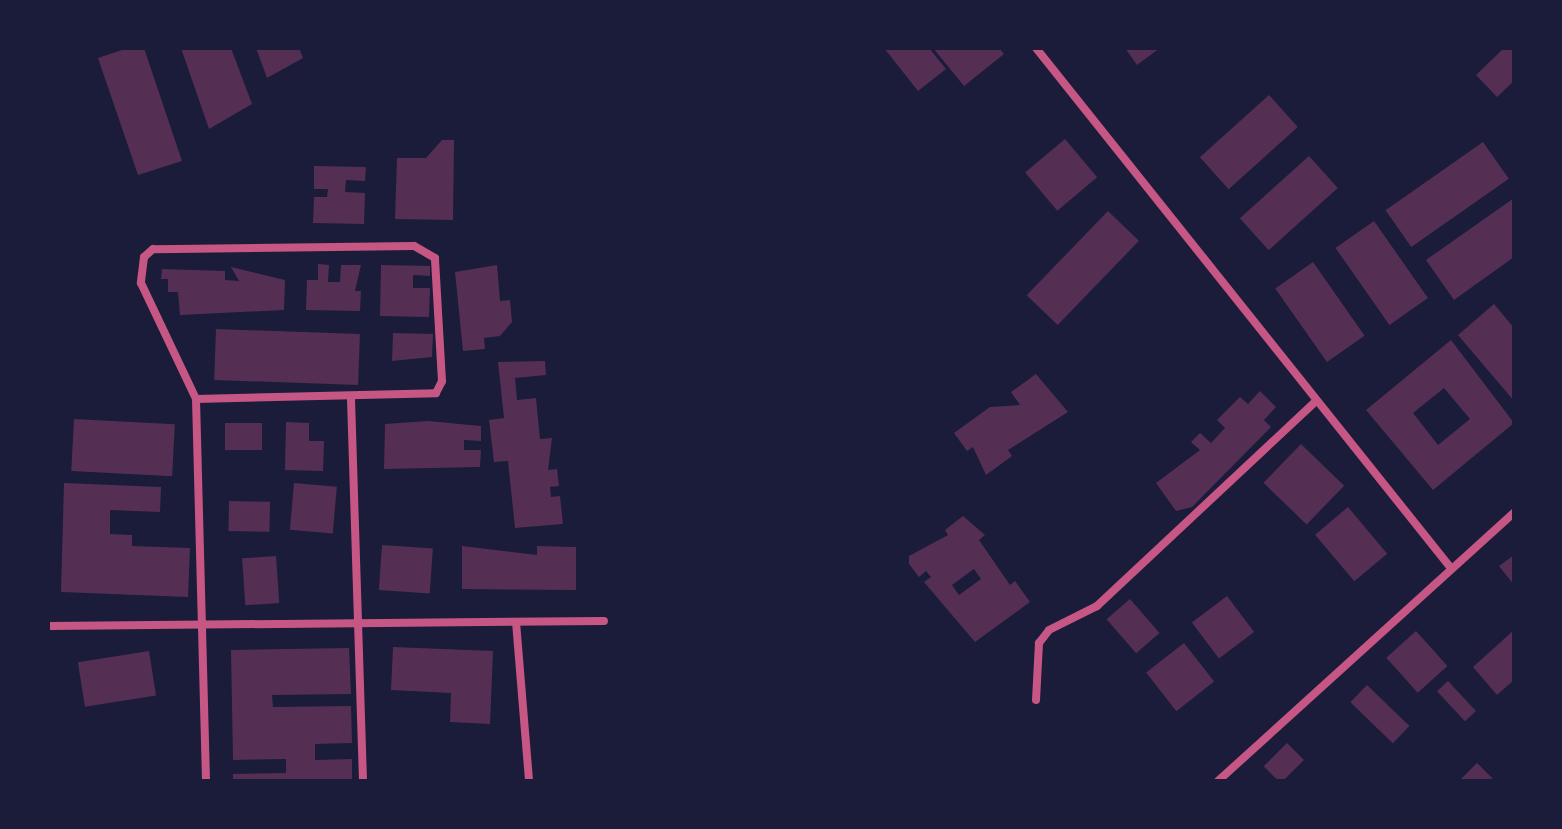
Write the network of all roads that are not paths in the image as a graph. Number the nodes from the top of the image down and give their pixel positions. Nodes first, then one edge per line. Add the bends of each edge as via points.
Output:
1 (1036, 48) edge
2 (196, 399) junction
3 (351, 399) junction
4 (1316, 401) junction
5 (1514, 513) edge
6 (1450, 567) junction
7 (604, 621) dead end
8 (516, 622) junction
9 (358, 623) junction
10 (202, 625) junction
11 (48, 626) edge
12 (1036, 700) dead end
13 (206, 781) edge
14 (363, 781) edge
15 (529, 781) edge
16 (1218, 781) edge

1 - 4 street
2 - 3 street
2 - 3 street via 141,283 139,269 153,249 427,249 440,278 442,381 423,399
2 - 10 street
3 - 9 street
4 - 6 street
4 - 12 street via 1097,606 1049,630 1039,643
5 - 6 street
6 - 16 street
7 - 8 street
8 - 9 street
8 - 15 street
9 - 10 street
9 - 14 street
10 - 11 street
10 - 13 street

